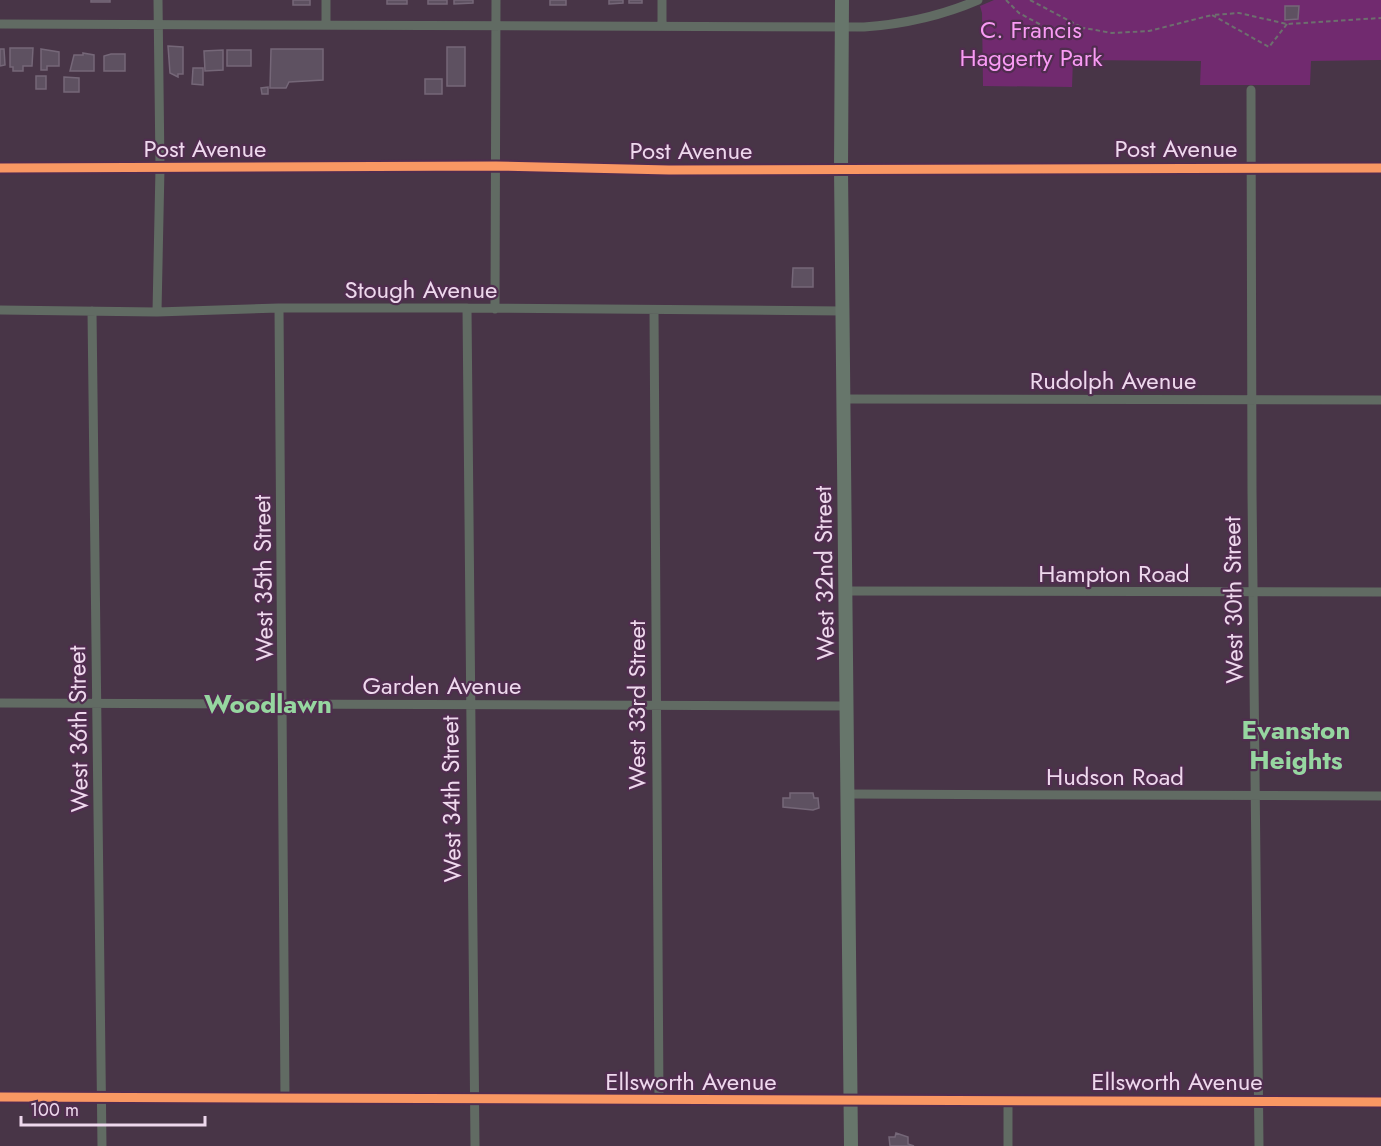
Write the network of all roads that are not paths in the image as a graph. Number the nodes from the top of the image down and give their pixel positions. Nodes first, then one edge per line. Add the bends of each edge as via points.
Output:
1 (158, 0) edge
2 (326, 0) edge
3 (496, 0) edge
4 (662, 0) edge
5 (842, 0) edge
6 (978, 0) edge
7 (326, 23) junction
8 (0, 24) edge
9 (159, 25) junction
10 (496, 26) junction
11 (662, 26) junction
12 (842, 27) junction
13 (1251, 90) dead end
14 (496, 166) junction
15 (0, 168) edge
16 (160, 168) junction
17 (1250, 168) junction
18 (1381, 168) edge
19 (841, 169) junction
20 (279, 308) junction
21 (467, 308) junction
22 (495, 309) junction
23 (0, 310) edge
24 (654, 310) junction
25 (92, 311) junction
26 (843, 311) junction
27 (157, 312) junction
28 (844, 399) junction
29 (1251, 400) junction
30 (1381, 400) edge
31 (848, 591) junction
32 (1381, 592) edge
33 (1253, 593) junction
34 (98, 702) junction
35 (0, 703) edge
36 (284, 704) junction
37 (656, 704) junction
38 (470, 705) junction
39 (847, 706) junction
40 (849, 794) junction
41 (1255, 796) junction
42 (1381, 796) edge
43 (0, 1097) edge
44 (102, 1098) junction
45 (475, 1098) junction
46 (285, 1099) junction
47 (659, 1100) junction
48 (851, 1101) junction
49 (1008, 1101) junction
50 (1259, 1101) junction
51 (1381, 1102) edge
52 (102, 1146) edge
53 (475, 1146) edge
54 (851, 1146) edge
55 (1008, 1146) edge
56 (1259, 1146) edge

1 - 9 street
2 - 7 street
3 - 10 street
4 - 11 street
5 - 12 street, West 32nd Street
6 - 12 street via 915,21
7 - 9 street
7 - 10 street
8 - 9 street
9 - 16 street
10 - 11 street
10 - 14 street
11 - 12 street
12 - 19 street, West 32nd Street
13 - 17 street, West 30th Street
14 - 16 street, Post Avenue
14 - 19 street, Post Avenue
14 - 22 street
15 - 16 street, Post Avenue
16 - 27 street
17 - 18 street, Post Avenue
17 - 19 street, Post Avenue
17 - 29 street, West 30th Street
19 - 26 street, West 32nd Street
20 - 21 street, Stough Avenue
20 - 27 street, Stough Avenue
20 - 36 street, West 35th Street
21 - 22 street, Stough Avenue
21 - 38 street, West 34th Street
22 - 24 street, Stough Avenue
23 - 25 street, Stough Avenue
24 - 26 street, Stough Avenue
24 - 37 street, West 33rd Street
25 - 27 street, Stough Avenue
25 - 34 street, West 36th Street
26 - 28 street, West 32nd Street
28 - 29 street, Rudolph Avenue
28 - 31 street, West 32nd Street
29 - 30 street, Rudolph Avenue
29 - 33 street, West 30th Street
31 - 33 street, Hampton Road
31 - 39 street, West 32nd Street
32 - 33 street, Hampton Road
33 - 41 street, West 30th Street
34 - 35 street, Garden Avenue
34 - 36 street, Garden Avenue
34 - 44 street, West 36th Street
36 - 38 street, Garden Avenue
36 - 46 street, West 35th Street
37 - 38 street, Garden Avenue
37 - 39 street, Garden Avenue
37 - 47 street, West 33rd Street
38 - 45 street, West 34th Street
39 - 40 street, West 32nd Street
40 - 41 street, Hudson Road
40 - 48 street, West 32nd Street
41 - 42 street, Hudson Road
41 - 50 street, West 30th Street
43 - 44 street, Ellsworth Avenue
44 - 46 street, Ellsworth Avenue
44 - 52 street, West 36th Street
45 - 46 street, Ellsworth Avenue
45 - 47 street, Ellsworth Avenue
45 - 53 street, West 34th Street
47 - 48 street, Ellsworth Avenue
48 - 49 street, Ellsworth Avenue
48 - 54 street, West 32nd Street
49 - 50 street, Ellsworth Avenue
49 - 55 street
50 - 51 street, Ellsworth Avenue
50 - 56 street, West 30th Street

